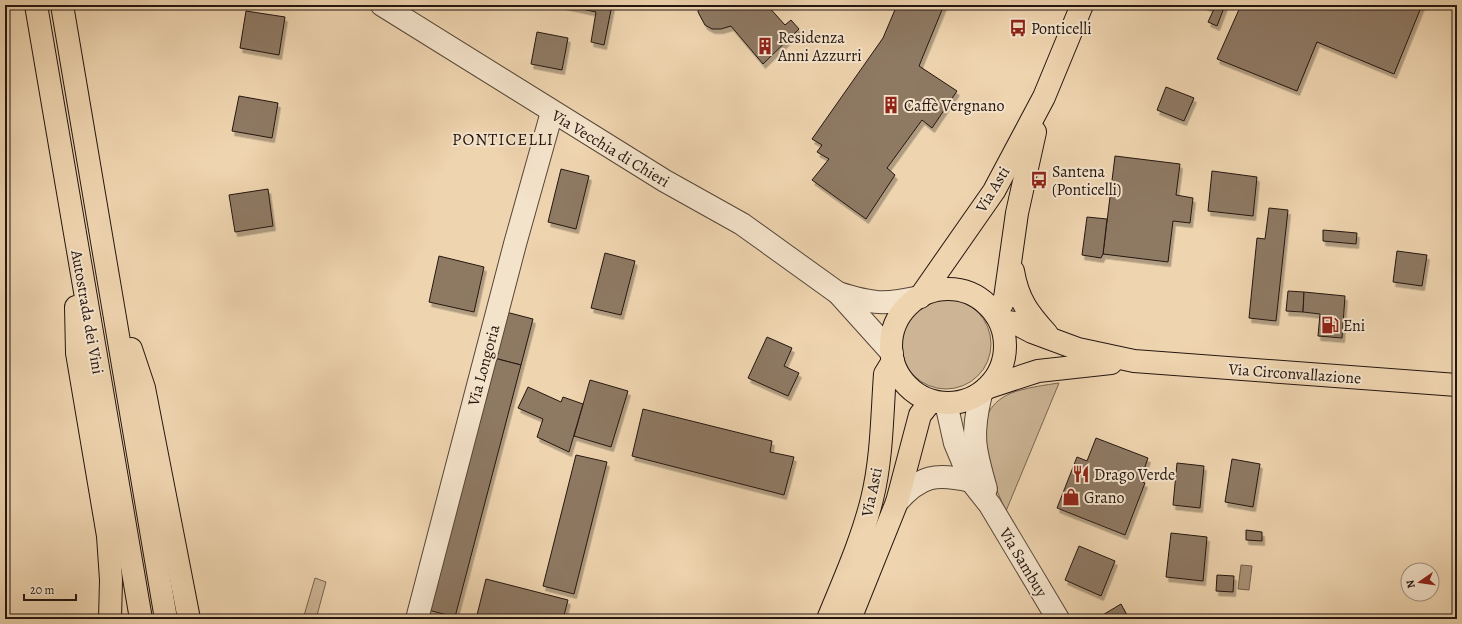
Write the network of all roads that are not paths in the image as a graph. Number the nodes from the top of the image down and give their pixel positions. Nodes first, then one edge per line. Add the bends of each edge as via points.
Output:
1 (36, 5) edge
2 (62, 5) edge
3 (382, 5) edge
4 (1082, 5) edge
5 (1044, 97) junction
6 (552, 112) junction
7 (72, 220) junction
8 (1010, 255) junction
9 (838, 293) junction
10 (111, 294) junction
11 (920, 297) junction
12 (998, 318) junction
13 (1052, 340) junction
14 (893, 357) junction
15 (1134, 361) junction
16 (1457, 385) edge
17 (985, 390) junction
18 (939, 402) junction
19 (971, 481) junction
20 (897, 502) junction
21 (990, 505) junction
22 (176, 559) junction
23 (110, 619) edge
24 (141, 619) edge
25 (166, 619) edge
26 (189, 619) edge
27 (195, 619) edge
28 (417, 619) edge
29 (828, 619) edge
30 (850, 619) edge
31 (1058, 619) edge

1 - 7 main road, Autostrada dei Vini
2 - 10 main road, Autostrada dei Vini
3 - 6 street, Via Vecchia di Chieri
4 - 5 main road, Via Asti
5 - 8 main road, Via Asti via 1025,170
5 - 11 main road, Via Asti via 994,191
6 - 9 street, Via Vecchia di Chieri via 665,181 742,224
6 - 28 street, Via Longoria
7 - 23 main road via 77,353 108,536
7 - 24 main road, Autostrada dei Vini
8 - 12 main road, Via Asti via 1005,298
8 - 13 main road via 1016,288 1022,303
9 - 11 street, Via Vecchia di Chieri via 867,302 892,303
9 - 14 street, Via Vecchia di Chieri
10 - 22 main road via 144,388
10 - 25 main road, Autostrada dei Vini
11 - 12 main road via 953,289 970,293 985,302
11 - 14 main road via 907,307 897,321 892,337
12 - 13 main road, Via Circonvallazione
12 - 17 main road via 1005,338 1005,356 999,372
13 - 15 main road, Via Circonvallazione via 1078,349
14 - 18 main road via 907,386 918,395
14 - 29 main road, Via Asti via 885,374 872,498 851,562
15 - 16 main road, Via Circonvallazione
15 - 17 main road, Via Circonvallazione via 1038,371
17 - 18 main road via 964,401
17 - 21 street, Via Sambuy via 974,435
18 - 19 street, Via Sambuy
18 - 20 main road, Via Asti via 920,415
19 - 20 street via 943,477 921,480
19 - 21 street, Via Sambuy
20 - 30 main road, Via Asti
21 - 31 street, Via Sambuy
22 - 26 main road
22 - 27 main road

